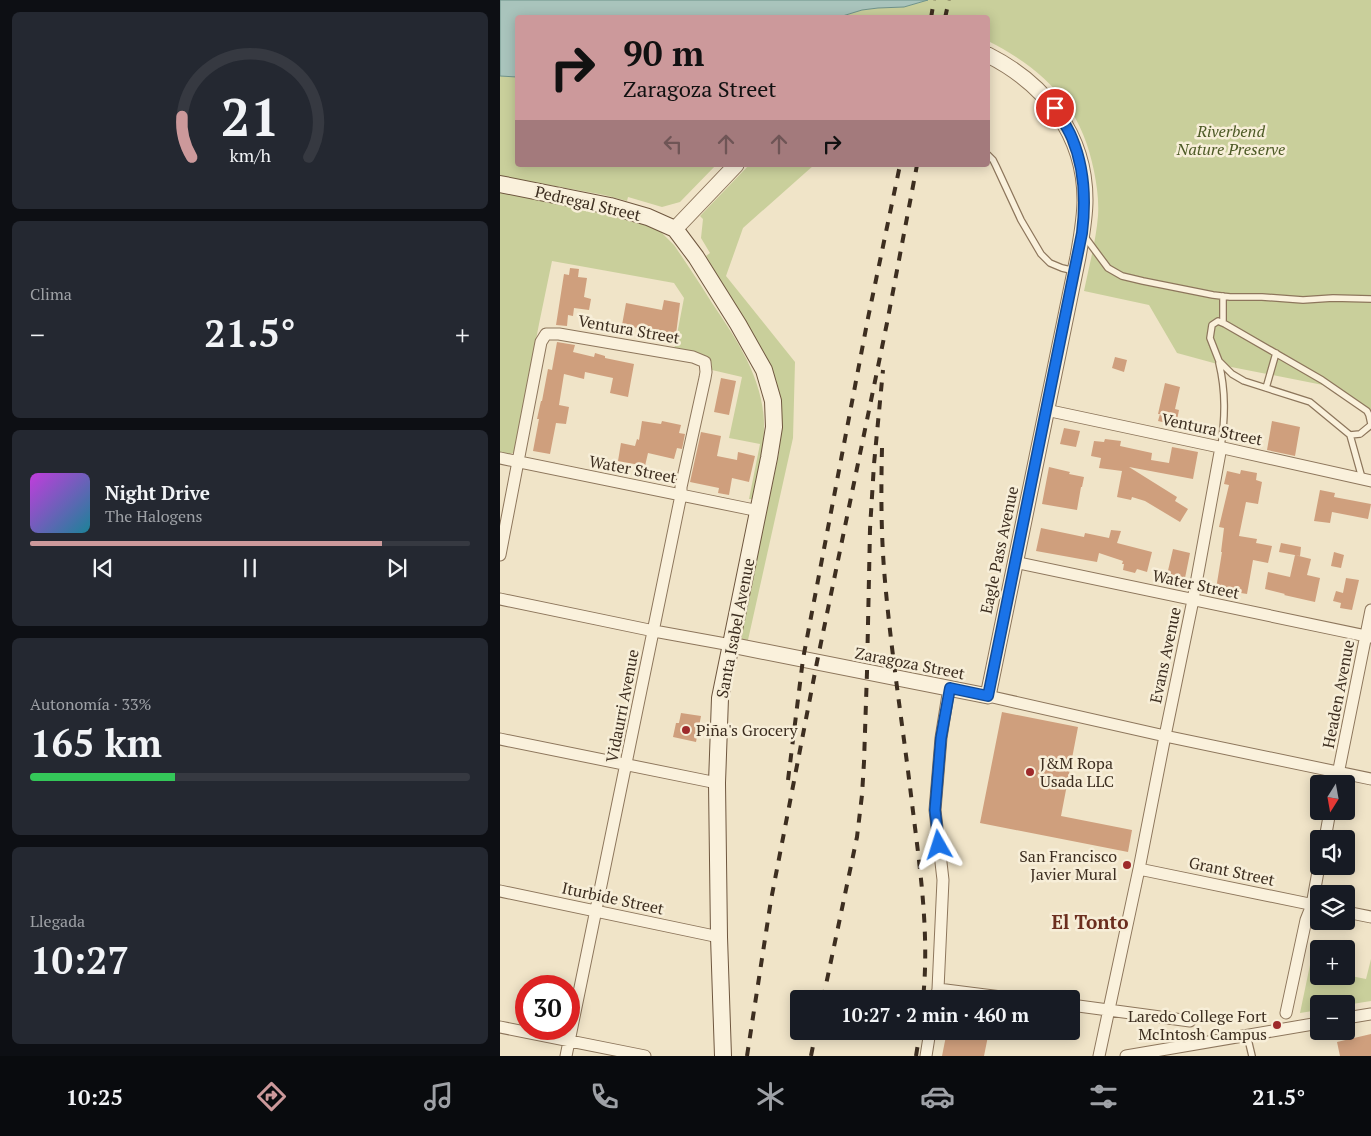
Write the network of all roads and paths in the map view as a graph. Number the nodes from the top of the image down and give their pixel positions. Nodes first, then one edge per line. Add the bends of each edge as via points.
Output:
1 (990, 56) edge
2 (990, 158) edge
3 (734, 167) edge
4 (500, 184) edge
5 (675, 228) junction
6 (1082, 233) junction
7 (1075, 271) junction
8 (1223, 296) junction
9 (1371, 299) edge
10 (1223, 323) junction
11 (1276, 353) junction
12 (1219, 361) junction
13 (705, 362) joint
14 (1266, 388) junction
15 (1046, 410) junction
16 (1371, 424) edge
17 (1350, 435) junction
18 (1221, 447) junction
19 (500, 458) edge
20 (518, 462) junction
21 (1366, 479) edge
22 (682, 495) junction
23 (759, 511) junction
24 (500, 555) edge
25 (1014, 562) junction
26 (500, 599) edge
27 (1193, 600) junction
28 (1371, 610) edge
29 (654, 631) junction
30 (1368, 637) edge
31 (731, 644) junction
32 (950, 688) junction
33 (988, 696) junction
34 (1165, 736) junction
35 (500, 739) edge
36 (627, 765) junction
37 (1326, 775) edge
38 (1339, 775) edge
39 (1355, 779) edge
40 (1371, 779) edge
41 (717, 783) junction
42 (1139, 869) junction
43 (500, 891) edge
44 (1310, 904) edge
45 (596, 912) junction
46 (1310, 913) edge
47 (1355, 914) edge
48 (1371, 917) edge
49 (719, 937) junction
50 (937, 990) edge
51 (1080, 1006) edge
52 (1109, 1010) junction
53 (1286, 1013) dead end
54 (1371, 1014) edge
55 (1355, 1017) edge
56 (1190, 1021) dead end
57 (1310, 1024) edge
58 (500, 1027) edge
59 (1247, 1035) junction
60 (929, 1040) edge
61 (569, 1041) junction
62 (566, 1056) edge
63 (645, 1056) edge
64 (723, 1056) edge
65 (926, 1056) edge
66 (1099, 1056) edge
67 (1126, 1056) edge
68 (1252, 1056) edge

1 - 6 street, Eagle Pass Avenue via 1034,86 1055,108 1072,137 1081,165 1085,199
2 - 7 lane via 1041,254 1050,263
3 - 5 street
4 - 5 main road, Pedregal Street via 610,206
5 - 23 main road, Santa Isabel Avenue via 764,370 773,401 774,427
6 - 7 street, Eagle Pass Avenue
6 - 8 lane via 1108,268 1122,276
7 - 15 street, Eagle Pass Avenue
8 - 9 lane
8 - 10 lane
10 - 11 lane
10 - 12 lane via 1218,321 1212,325 1210,338
11 - 14 lane
11 - 16 lane via 1367,411
12 - 14 lane via 1244,381
12 - 18 lane via 1224,392
13 - 20 street, Ventura Street via 693,357 546,334 541,342
13 - 22 street, Vidaurri Avenue via 705,378 681,487
14 - 17 lane via 1310,402
15 - 18 street, Ventura Street
15 - 25 street, Eagle Pass Avenue
16 - 17 lane via 1360,434
17 - 21 lane
18 - 21 street, Ventura Street
18 - 27 street, Evans Avenue
19 - 20 street, Water Street
20 - 22 street, Water Street
20 - 24 street
22 - 23 street, Water Street
22 - 29 street, Vidaurri Avenue
23 - 31 main road, Santa Isabel Avenue
25 - 27 street, Water Street
25 - 33 street, Eagle Pass Avenue
26 - 29 street, Zaragoza Street
27 - 30 street, Water Street
27 - 34 street, Evans Avenue
28 - 30 street, Headen Avenue
29 - 31 street, Zaragoza Street
29 - 36 street, Vidaurri Avenue
30 - 38 street, Headen Avenue
31 - 32 street, Zaragoza Street
31 - 41 main road, Santa Isabel Avenue via 720,698
32 - 33 street, Zaragoza Street
32 - 50 street via 941,738 935,810 943,880
33 - 34 street, Zaragoza Street
34 - 37 street, Zaragoza Street
34 - 42 street, Evans Avenue
35 - 36 street
36 - 41 street
36 - 45 street, Vidaurri Avenue
39 - 40 street, Zaragoza Street
41 - 49 main road, Santa Isabel Avenue
42 - 44 street, Grant Street
42 - 52 street, Evans Avenue
43 - 45 street, Iturbide Street
45 - 49 street, Iturbide Street
45 - 61 street, Vidaurri Avenue
46 - 53 street
47 - 48 street
49 - 64 main road, Santa Isabel Avenue
51 - 52 street
52 - 56 street
52 - 66 street, Evans Avenue
54 - 55 street
57 - 59 street
58 - 61 street
59 - 67 street
59 - 68 lane
60 - 65 street
61 - 62 street, Vidaurri Avenue
61 - 63 street

